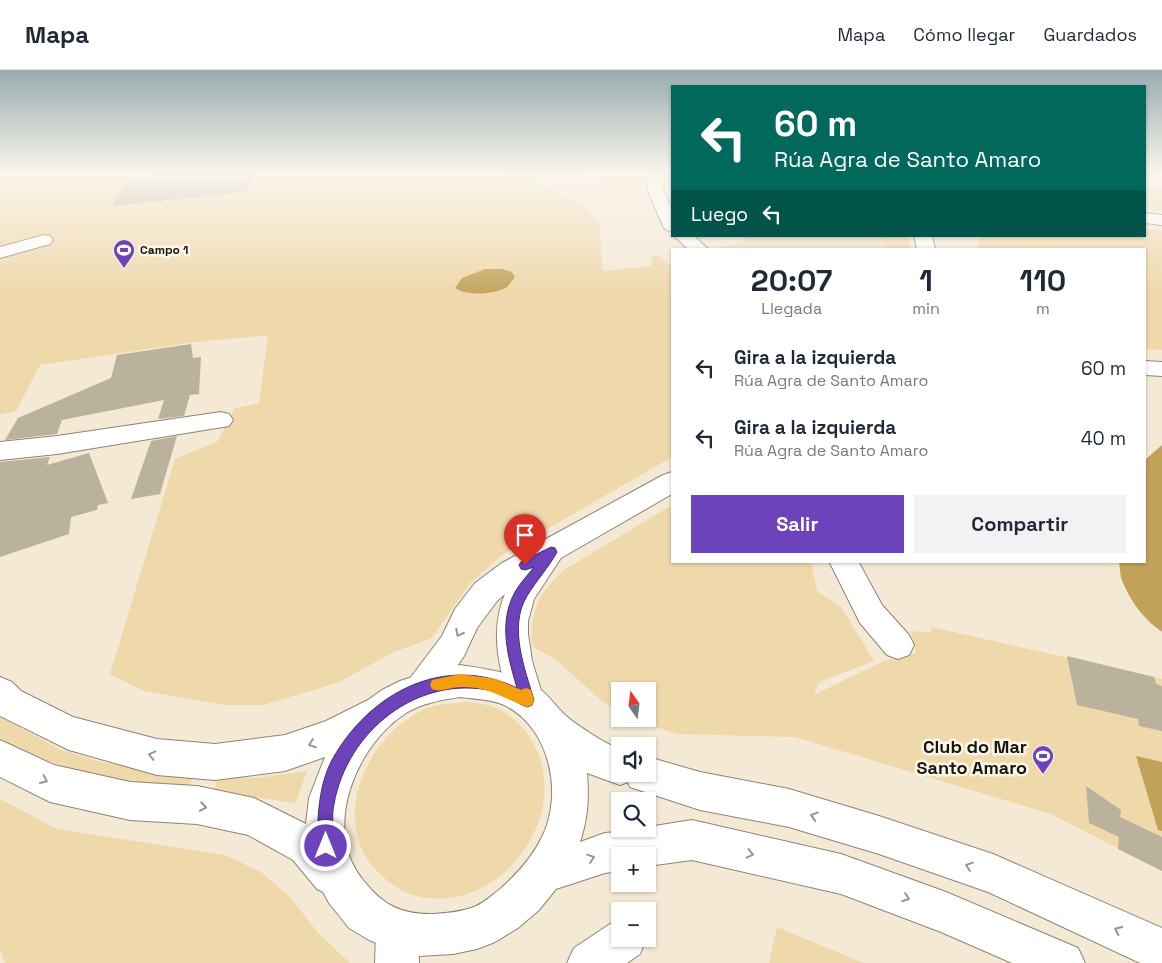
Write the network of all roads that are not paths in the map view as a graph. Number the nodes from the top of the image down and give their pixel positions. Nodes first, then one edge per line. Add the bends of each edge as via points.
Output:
1 (1146, 218) edge
2 (1162, 220) edge
3 (684, 237) edge
4 (44, 240) dead end
5 (698, 248) edge
6 (0, 253) edge
7 (1146, 368) edge
8 (1162, 369) edge
9 (221, 420) dead end
10 (0, 451) edge
11 (671, 483) edge
12 (551, 552) junction
13 (844, 563) edge
14 (898, 645) dead end
15 (423, 688) junction
16 (0, 693) edge
17 (386, 706) junction
18 (540, 714) junction
19 (0, 758) edge
20 (611, 764) edge
21 (656, 778) edge
22 (545, 873) junction
23 (339, 884) junction
24 (397, 947) edge
25 (613, 947) edge
26 (1162, 951) edge
27 (589, 963) edge
28 (1063, 963) edge

1 - 2 main road
3 - 5 main road
4 - 6 main road
7 - 8 main road
9 - 10 main road
11 - 12 main road
12 -> 15 main road via 512,572 486,592
12 - 18 main road via 520,596 511,621 516,659
13 - 14 main road via 870,614
15 - 17 main road
15 - 18 main road via 460,681 496,685
17 -> 16 main road via 334,736 285,754 215,762 157,757 69,733 9,703
17 - 23 main road via 359,733 337,766 326,805 326,846
18 - 20 main road via 602,761
18 - 22 main road via 567,758 571,795 564,835
19 -> 23 main road via 50,783 130,801 197,805 254,817 307,846
26 -> 21 main road via 983,871 879,835 789,808 700,791
22 - 24 main road via 515,905 478,928
22 -> 28 main road via 605,852 692,840 841,874 946,913
23 - 24 main road
25 - 27 main road

